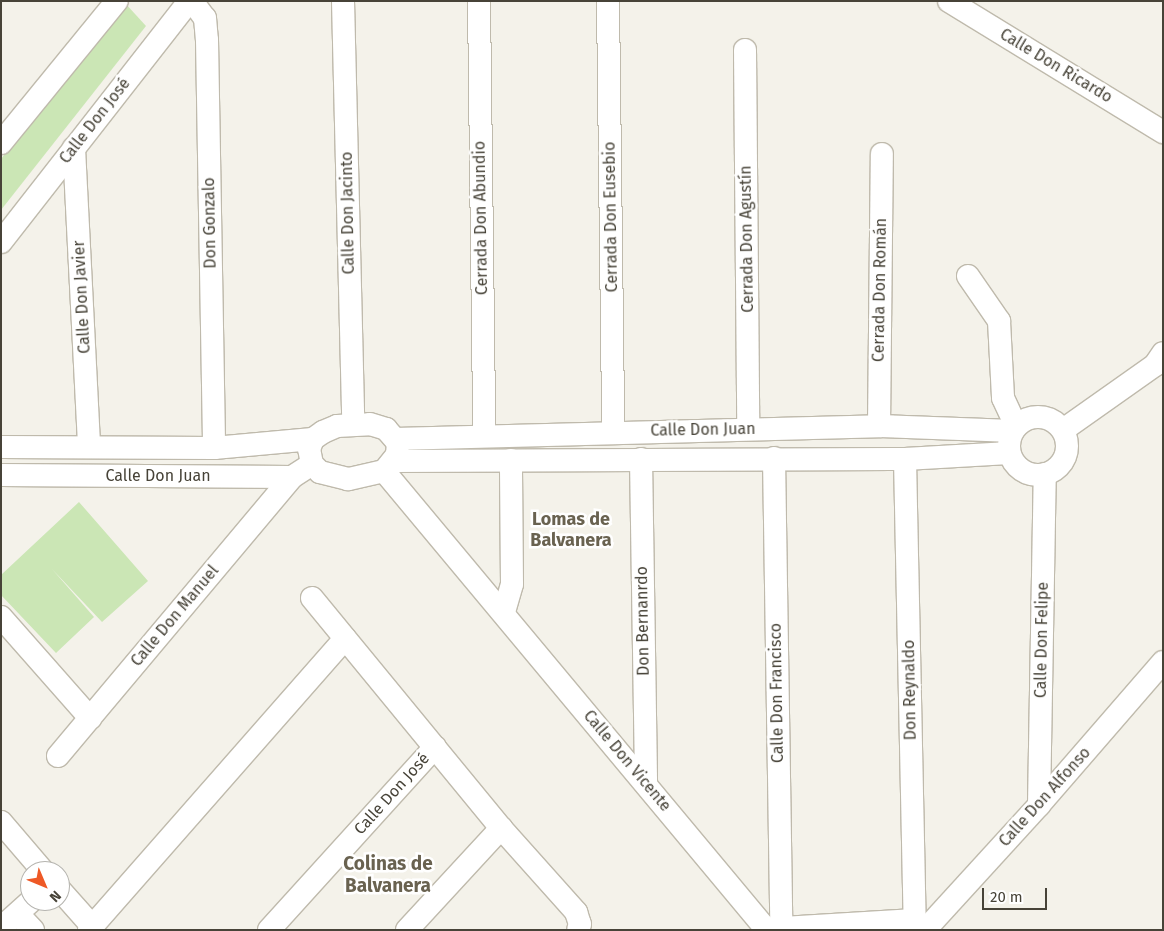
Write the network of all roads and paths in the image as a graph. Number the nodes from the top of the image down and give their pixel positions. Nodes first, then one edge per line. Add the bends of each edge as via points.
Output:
1 (117, 1) edge
2 (191, 1) edge
3 (343, 1) edge
4 (479, 1) edge
5 (608, 1) edge
6 (949, 1) edge
7 (745, 50) dead end
8 (1163, 132) edge
9 (1, 143) edge
10 (74, 148) junction
11 (882, 154) dead end
12 (1, 242) edge
13 (968, 276) dead end
14 (1163, 353) edge
15 (353, 424) junction
16 (879, 426) junction
17 (748, 428) junction
18 (1063, 430) junction
19 (613, 432) junction
20 (484, 435) junction
21 (1013, 437) junction
22 (313, 439) junction
23 (1, 447) edge
24 (89, 447) junction
25 (214, 448) junction
26 (391, 457) junction
27 (774, 458) junction
28 (641, 459) junction
29 (905, 459) junction
30 (511, 460) junction
31 (312, 464) junction
32 (1045, 474) junction
33 (1, 475) edge
34 (292, 477) junction
35 (312, 598) dead end
36 (504, 612) junction
37 (1, 617) edge
38 (345, 639) junction
39 (1163, 662) edge
40 (90, 718) junction
41 (435, 747) junction
42 (58, 756) dead end
43 (646, 783) junction
44 (1039, 805) junction
45 (1, 822) edge
46 (501, 828) junction
47 (34, 861) edge
48 (70, 902) edge
49 (28, 915) edge
50 (579, 927) edge
51 (920, 927) edge
52 (1, 928) edge
53 (91, 928) edge
54 (771, 929) edge
55 (268, 930) edge
56 (406, 930) edge

1 - 9 street
2 - 10 street, Calle Don José
2 - 25 street, Don Gonzalo via 205,18 207,40
3 - 15 street, Calle Don Jacinto
4 - 20 street, Cerrada Don Abundio
5 - 19 street, Cerrada Don Eusebio
6 - 8 street, Calle Don Ricardo
7 - 17 street, Cerrada Don Agustín
10 - 12 street, Calle Don José
10 - 24 street, Calle Don Javier
11 - 16 street, Cerrada Don Román
13 - 21 street via 999,321 1003,398
14 - 18 street via 1155,365
15 - 22 street via 337,426
15 - 26 street via 370,424 386,430
16 - 17 street, Calle Don Juan
16 - 21 street, Calle Don Juan
17 - 19 street, Calle Don Juan
18 - 21 street via 1050,418 1032,417
18 - 32 street via 1067,443 1065,457 1058,468
19 - 20 street, Calle Don Juan
20 - 26 street, Calle Don Juan
21 - 29 street, Calle Don Juan
21 - 32 street via 1023,471
22 - 25 street, Calle Don Juan
22 - 31 street via 309,449
23 - 24 street, Calle Don Juan
24 - 25 street, Calle Don Juan
26 - 30 street, Calle Don Juan
26 - 31 street via 348,479 320,472
26 - 36 street, Calle Don Vicente
27 - 28 street, Calle Don Juan
27 - 29 street, Calle Don Juan
27 - 54 street, Calle Don Francisco
28 - 30 street, Calle Don Juan
28 - 43 street, Don Bernanrdo
29 - 51 street, Don Reynaldo
30 - 36 street via 512,584
31 - 34 street
32 - 44 street, Calle Don Felipe
33 - 34 street, Calle Don Juan
34 - 40 street, Calle Don Manuel
35 - 38 street
36 - 43 street, Calle Don Vicente
37 - 40 street
38 - 41 street
38 - 53 street
39 - 44 street, Calle Don Alfonso
40 - 42 street, Calle Don Manuel
41 - 46 street
41 - 55 street, Calle Don José
43 - 54 street, Calle Don Vicente
44 - 51 street, Calle Don Alfonso
45 - 47 street
46 - 50 street via 576,912
46 - 56 street
48 - 53 street
49 - 52 street
51 - 54 street

